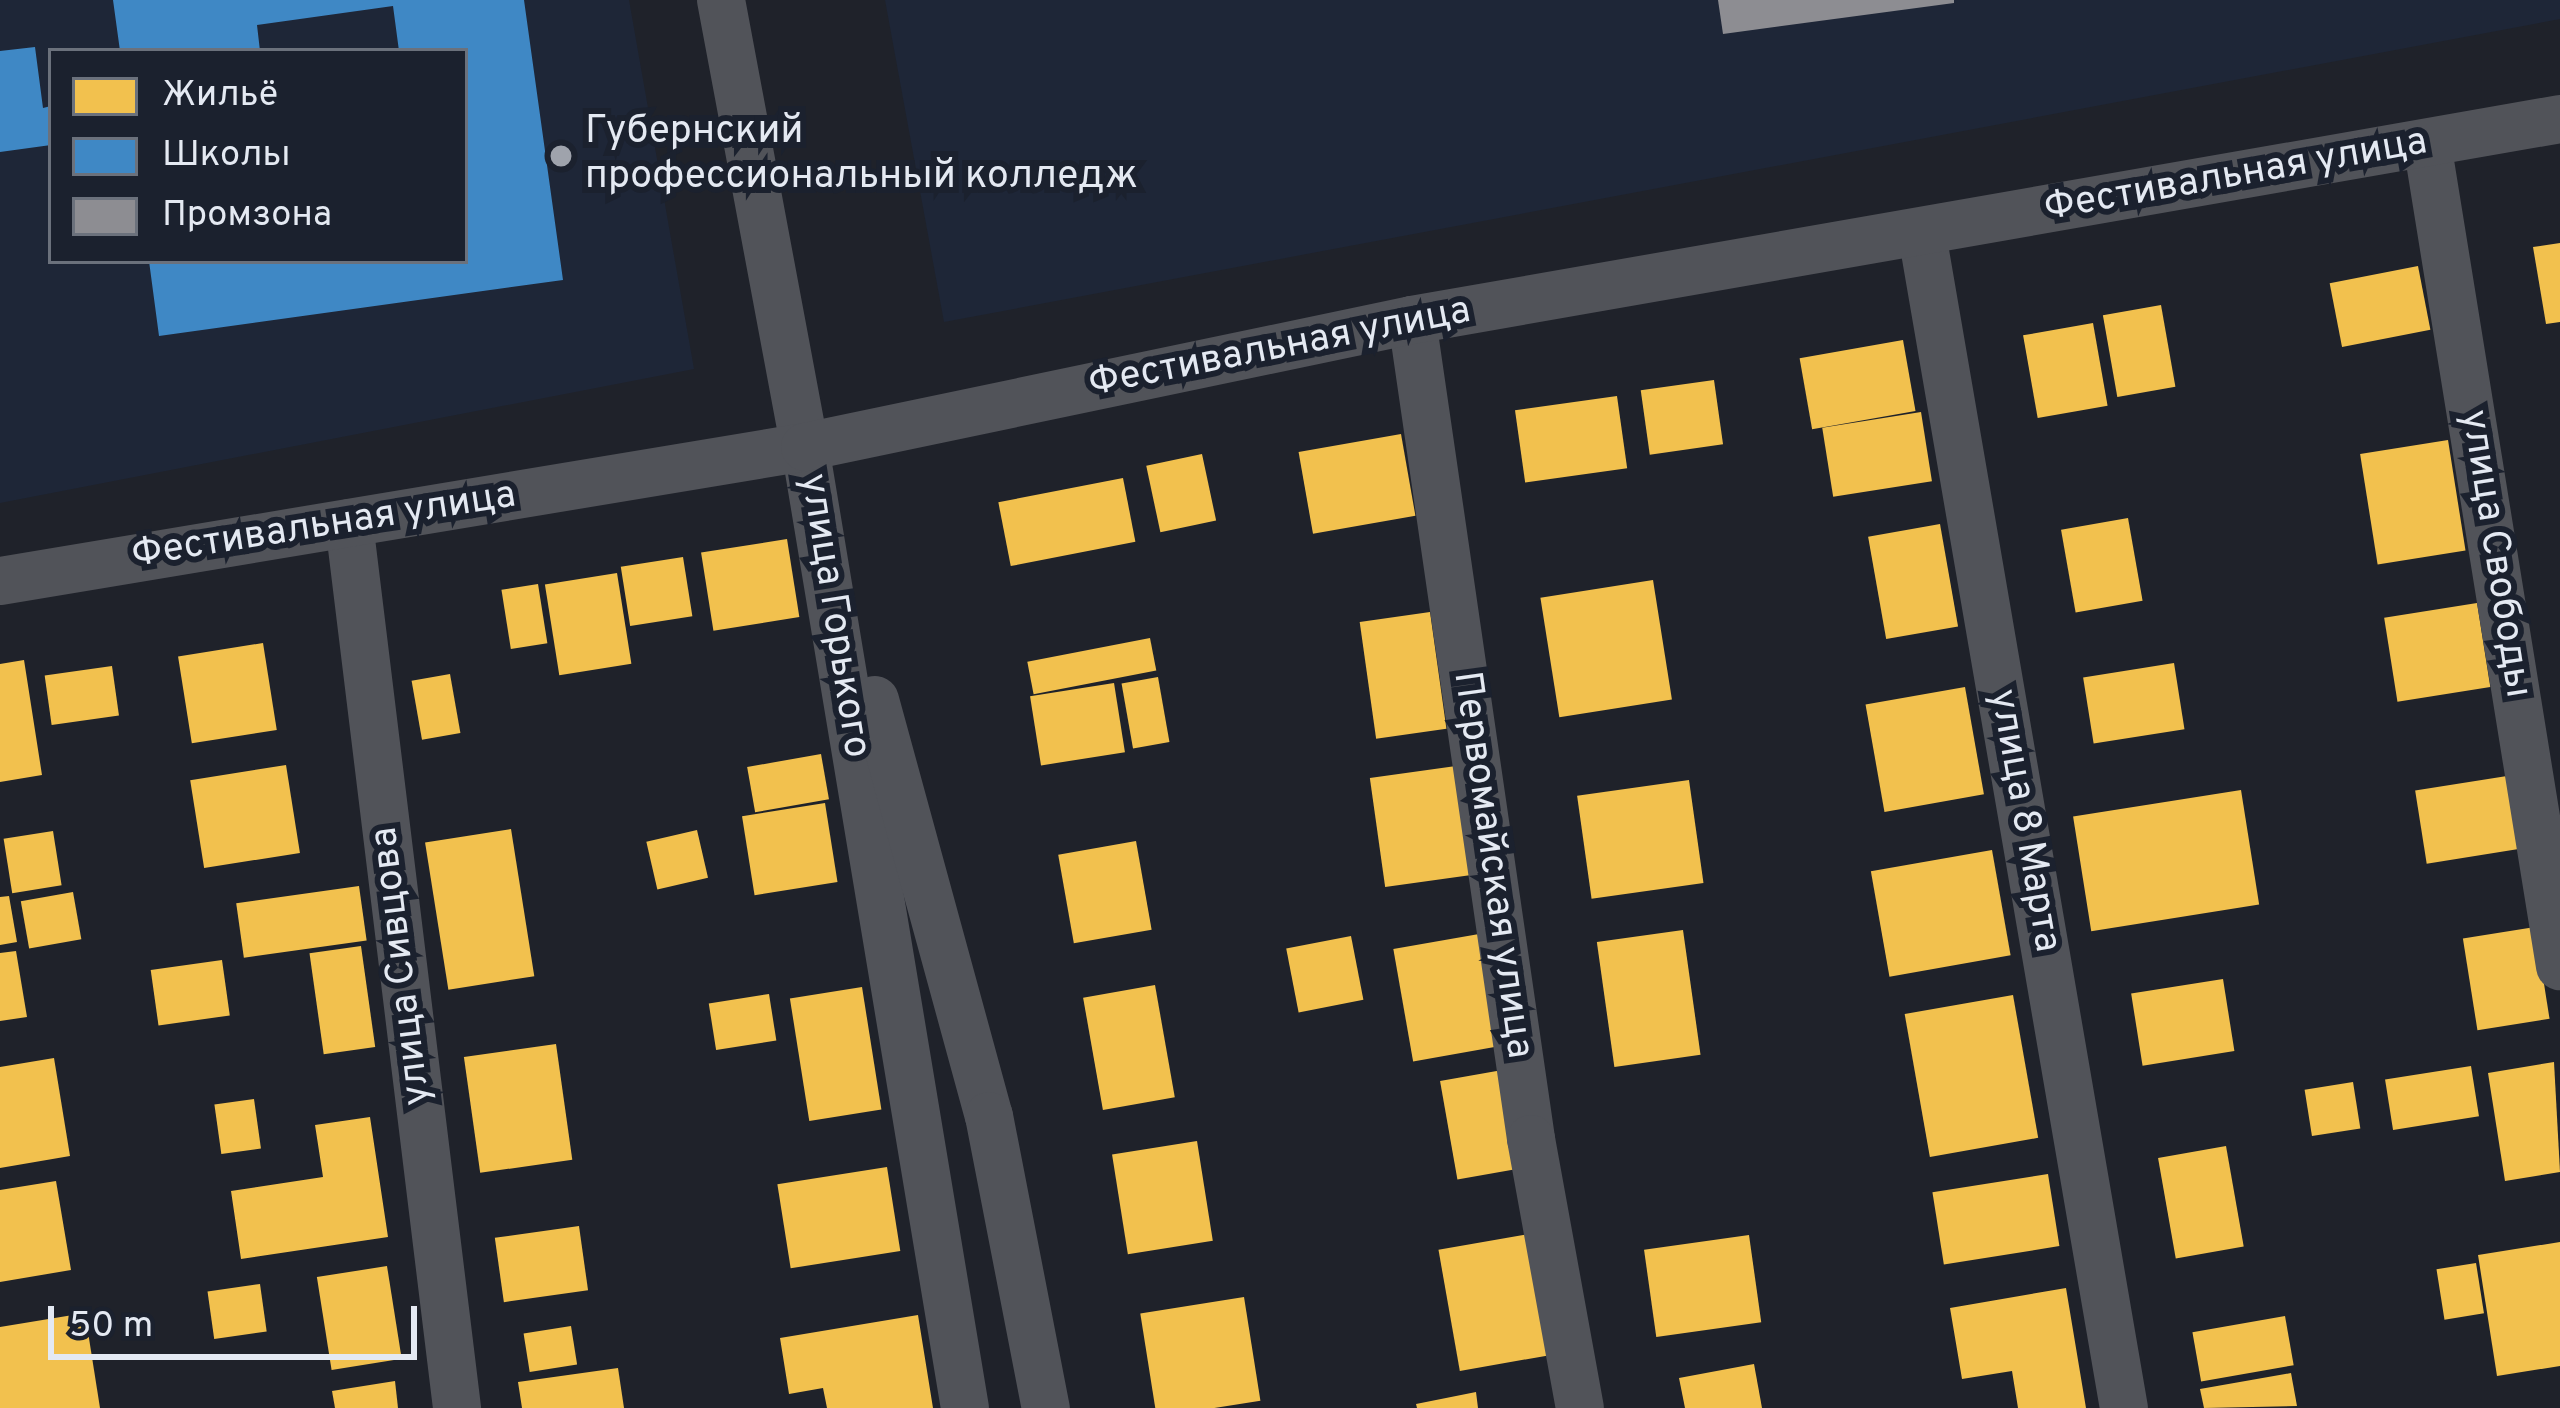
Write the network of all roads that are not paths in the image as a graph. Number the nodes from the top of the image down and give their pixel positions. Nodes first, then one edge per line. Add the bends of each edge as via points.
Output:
1 (721, 0) edge
2 (2560, 119) edge
3 (2427, 143) junction
4 (1922, 233) junction
5 (1412, 320) junction
6 (805, 447) junction
7 (349, 524) junction
8 (0, 580) edge
9 (2560, 966) edge
10 (457, 1408) edge
11 (965, 1408) edge
12 (1046, 1408) edge
13 (1580, 1408) edge
14 (2124, 1408) edge

1 - 6 street
2 - 3 street, Фестивальная улица
3 - 4 street, Фестивальная улица
3 - 9 street, улица Свободы
4 - 5 street, Фестивальная улица
4 - 14 street, улица 8 Марта
5 - 6 street, Фестивальная улица
5 - 13 street, Первомайская улица via 1531,1139
6 - 7 street, Фестивальная улица
6 - 11 street, улица Горького
6 - 12 street, улица Горького via 989,1116
7 - 8 street, Фестивальная улица
7 - 10 street, улица Сивцова

